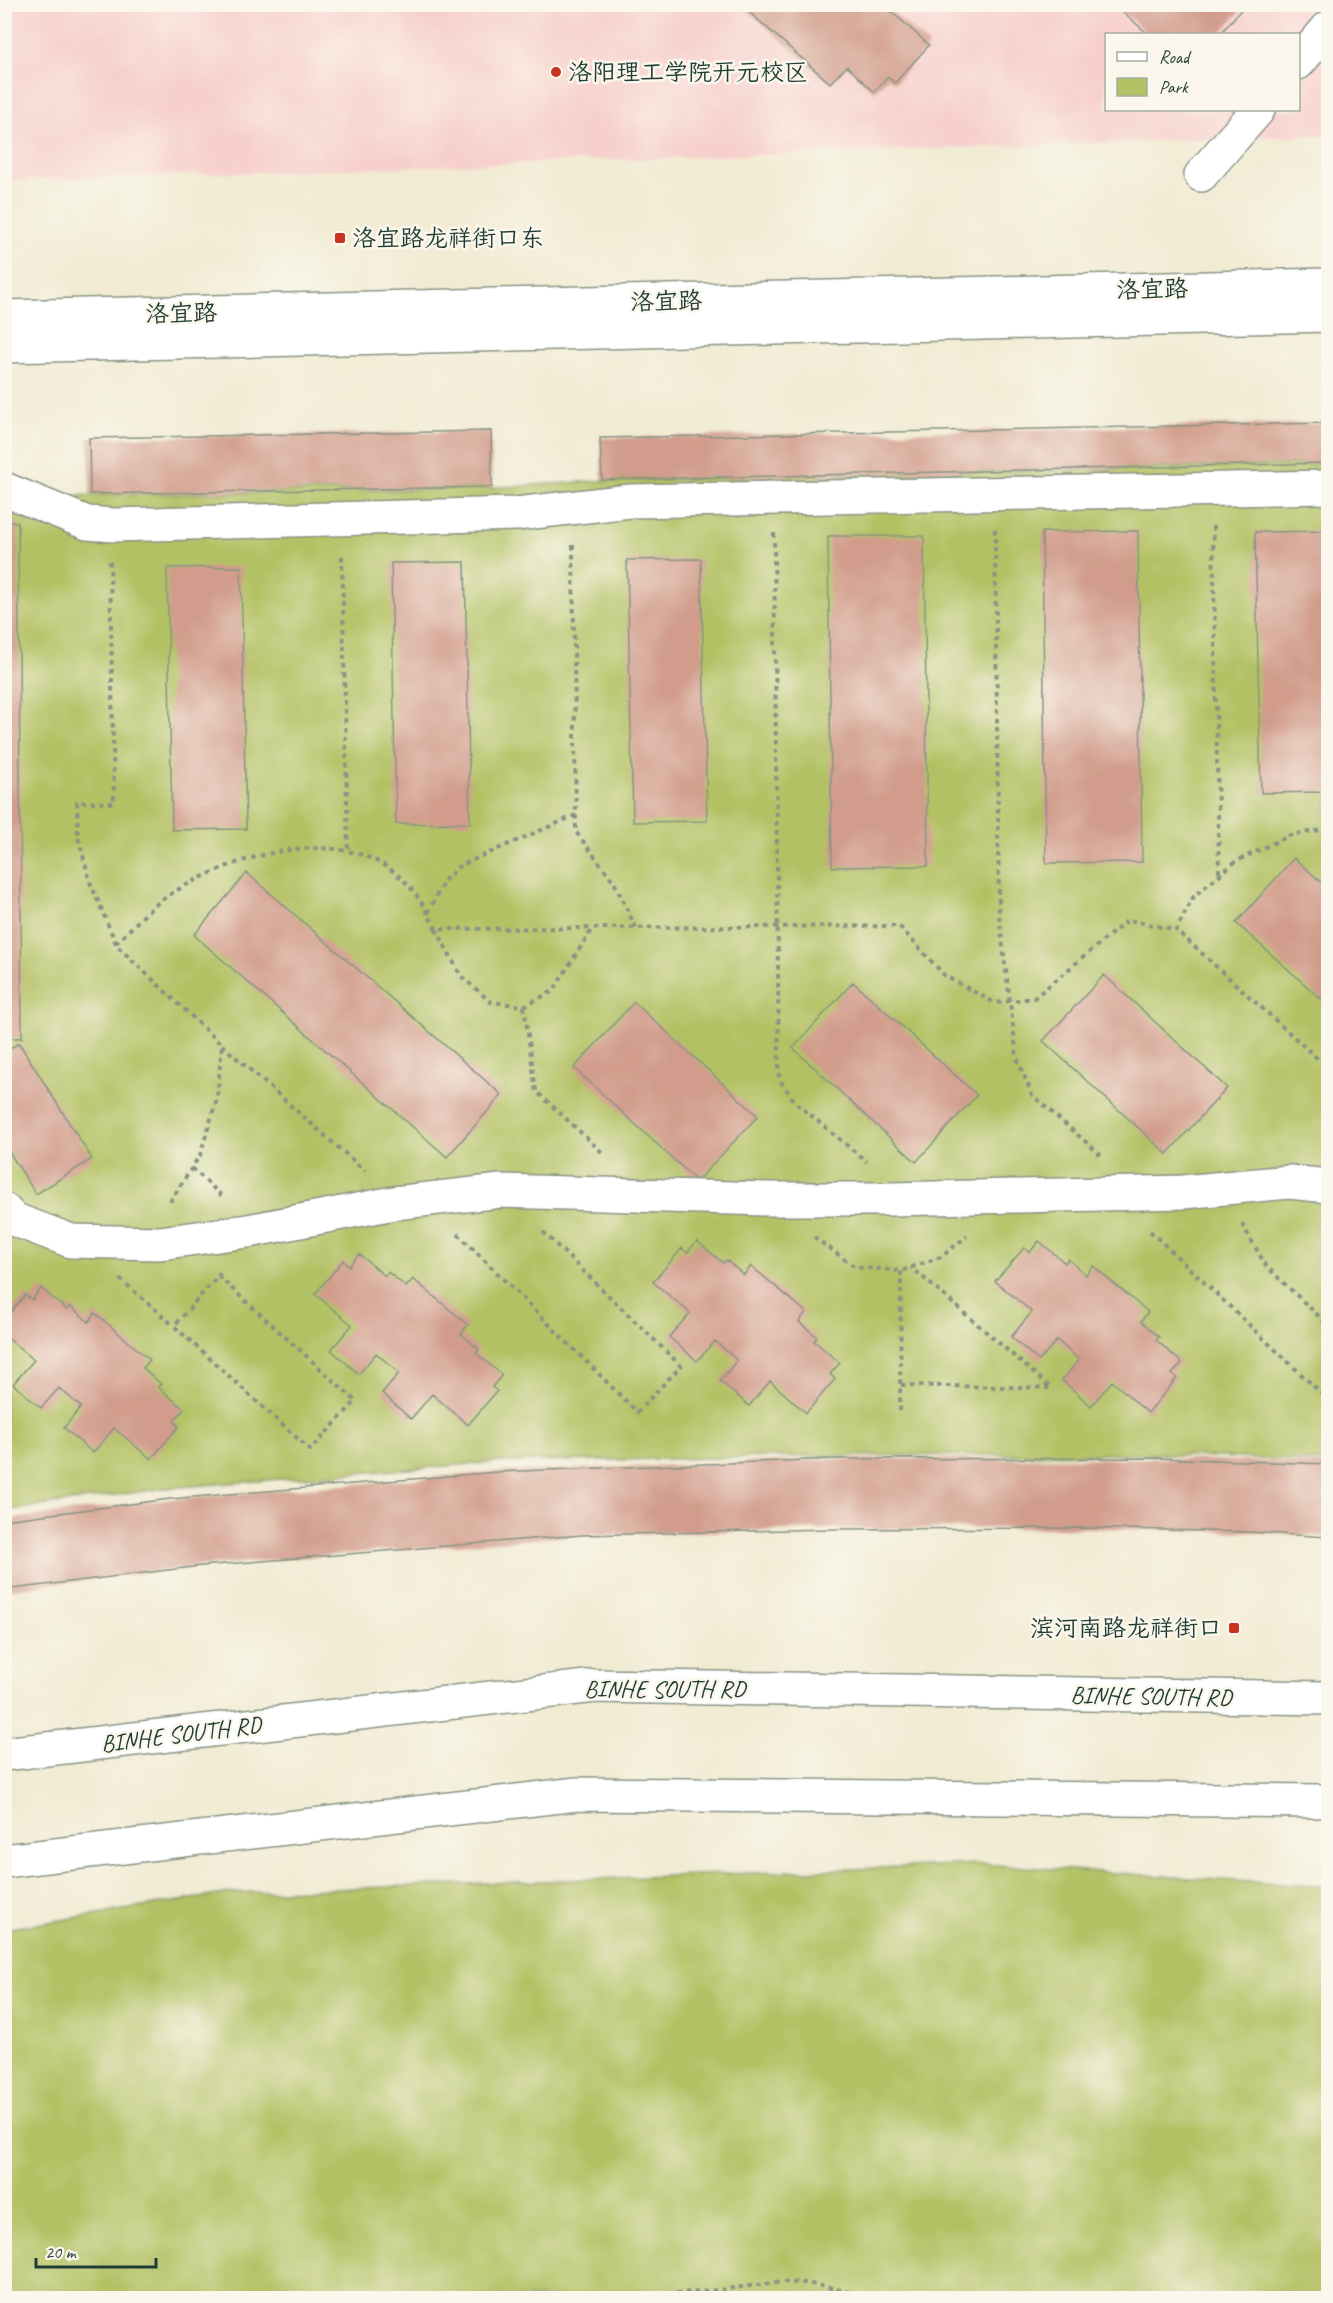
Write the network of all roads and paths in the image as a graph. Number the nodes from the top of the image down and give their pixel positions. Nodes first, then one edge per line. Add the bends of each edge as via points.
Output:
1 (1329, 28) edge
2 (1300, 62) edge
3 (1257, 111) edge
4 (1201, 175) dead end
5 (1329, 285) edge
6 (1329, 315) edge
7 (4, 317) edge
8 (4, 346) edge
9 (1329, 488) edge
10 (4, 489) edge
11 (1212, 490) junction
12 (994, 494) junction
13 (773, 498) junction
14 (573, 507) junction
15 (341, 518) junction
16 (109, 525) junction
17 (576, 815) junction
18 (1329, 829) edge
19 (348, 852) junction
20 (1219, 876) junction
21 (428, 914) junction
22 (777, 927) junction
23 (592, 928) junction
24 (636, 928) junction
25 (436, 929) junction
26 (1176, 930) junction
27 (116, 943) junction
28 (1010, 1001) junction
29 (524, 1006) junction
30 (222, 1045) junction
31 (1329, 1068) edge
32 (192, 1168) junction
33 (1329, 1186) edge
34 (1222, 1188) junction
35 (501, 1191) junction
36 (1145, 1192) junction
37 (1110, 1193) junction
38 (647, 1195) junction
39 (1000, 1196) junction
40 (912, 1198) junction
41 (784, 1199) junction
42 (411, 1201) junction
43 (4, 1210) edge
44 (260, 1228) junction
45 (77, 1242) junction
46 (143, 1243) junction
47 (911, 1267) junction
48 (901, 1271) junction
49 (218, 1275) junction
50 (1329, 1325) edge
51 (174, 1326) junction
52 (901, 1385) junction
53 (1329, 1386) edge
54 (900, 1411) dead end
55 (1329, 1698) edge
56 (4, 1754) edge
57 (1329, 1801) edge
58 (4, 1861) edge
59 (595, 2298) edge
60 (878, 2298) edge

1 - 2 main road
3 - 4 main road
5 - 7 main road, 洛宜路
6 - 8 main road, 洛宜路
9 - 11 main road
10 - 16 main road via 87,523
11 - 12 main road
11 - 20 path
12 - 13 main road
12 - 28 path via 999,915
13 - 14 main road via 630,501
13 - 22 path
14 - 15 main road via 516,514
14 - 17 path
15 - 16 main road
15 - 19 path
16 - 27 path via 114,803 77,802 78,836 90,882
17 - 21 path via 459,866 444,880
17 - 24 path via 576,832 614,882
18 - 20 path via 1290,835 1236,862
19 - 21 path via 360,853 399,876 419,897
19 - 27 path via 307,847 240,860 166,897
20 - 26 path via 1194,896
21 - 25 path
22 - 24 path
22 - 28 path via 898,926 945,976 995,1003
22 - 40 path via 779,1078 796,1103
23 - 24 path
23 - 25 path
23 - 29 path via 553,991
25 - 29 path via 461,976 491,1002
26 - 28 path via 1128,920 1034,998
26 - 31 path
27 - 30 path
28 - 36 path via 1017,1058 1032,1095
29 - 38 path via 536,1091
30 - 32 path via 217,1099 200,1155
30 - 42 path
32 - 44 path
32 - 46 path
33 - 34 main road via 1289,1182
34 - 36 main road
34 - 50 path via 1266,1266
35 - 38 main road
35 - 42 main road
35 - 42 path via 681,1366 637,1412
36 - 37 main road
37 - 39 main road
37 - 53 path via 1321,1393
38 - 41 main road
39 - 40 main road
39 - 47 path via 975,1229 941,1257
40 - 41 main road
41 - 48 path via 806,1231 855,1267
42 - 44 main road
43 - 45 main road via 13,1219
44 - 46 main road
44 - 49 path
45 - 46 main road
45 - 51 path
47 - 48 path
47 - 52 path via 1051,1388
48 - 52 path
49 - 51 path
49 - 51 path via 356,1401 310,1450
52 - 54 path
55 - 56 main road, BINHE SOUTH RD via 595,1686
57 - 58 main road via 577,1794
59 - 60 path via 782,2282 807,2283

